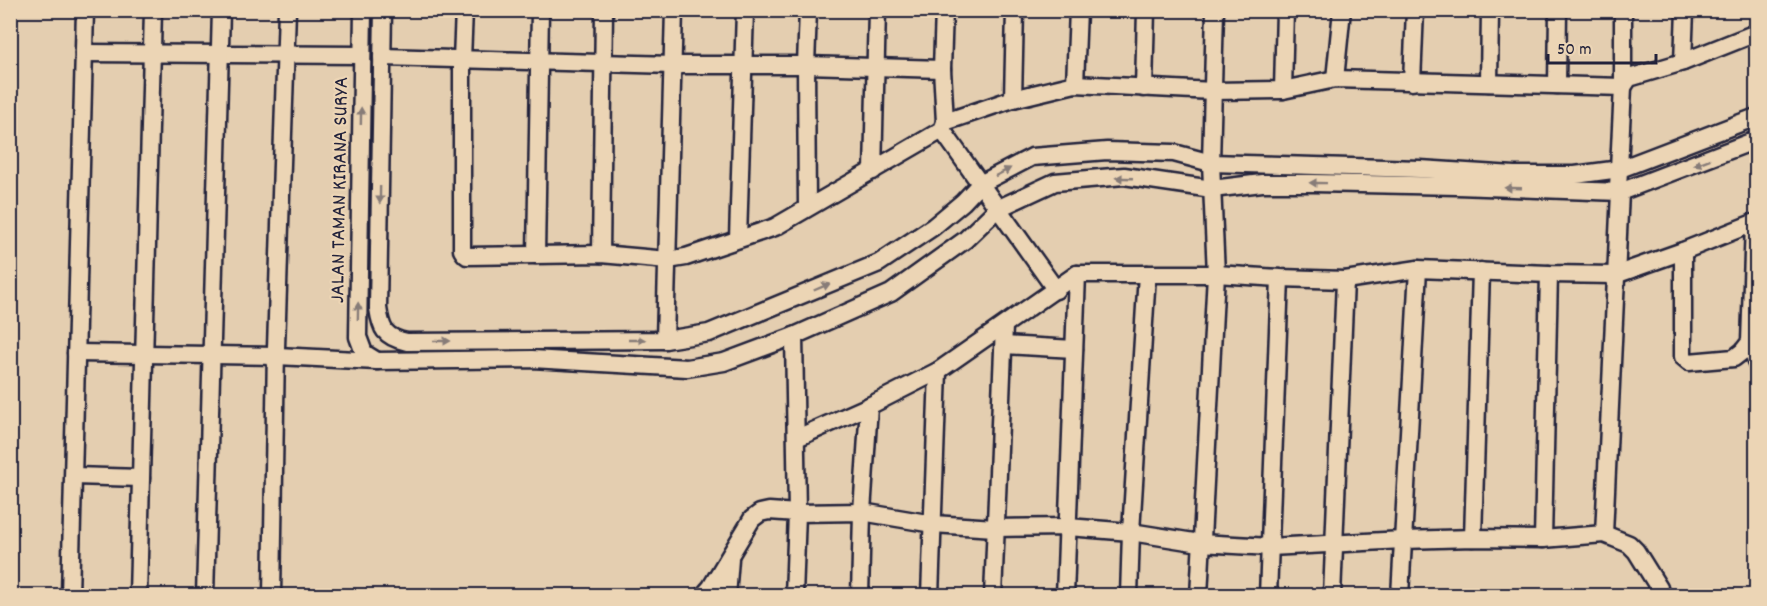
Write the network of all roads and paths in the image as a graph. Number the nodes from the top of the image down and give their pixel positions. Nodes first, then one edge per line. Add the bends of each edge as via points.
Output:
1 (85, 10) edge
2 (153, 10) edge
3 (221, 10) edge
4 (288, 10) edge
5 (363, 10) edge
6 (383, 10) edge
7 (464, 10) edge
8 (540, 10) edge
9 (604, 10) edge
10 (674, 10) edge
11 (745, 10) edge
12 (808, 10) edge
13 (877, 10) edge
14 (944, 10) edge
15 (1015, 10) edge
16 (1078, 10) edge
17 (1146, 10) edge
18 (1215, 10) edge
19 (1285, 10) edge
20 (1342, 10) edge
21 (1414, 10) edge
22 (1490, 10) edge
23 (1558, 10) edge
24 (1623, 10) edge
25 (1685, 10) edge
26 (1756, 33) edge
27 (84, 53) junction
28 (152, 53) junction
29 (220, 54) junction
30 (287, 54) junction
31 (362, 55) junction
32 (382, 57) junction
33 (462, 59) junction
34 (539, 62) junction
35 (1683, 62) junction
36 (603, 63) junction
37 (673, 65) junction
38 (806, 65) junction
39 (743, 66) junction
40 (876, 67) junction
41 (942, 69) junction
42 (1335, 78) junction
43 (1412, 81) junction
44 (1489, 83) junction
45 (1075, 84) junction
46 (1557, 85) junction
47 (1623, 87) junction
48 (1144, 88) junction
49 (1283, 90) junction
50 (1213, 91) junction
51 (1013, 99) junction
52 (1756, 117) edge
53 (943, 126) junction
54 (1756, 140) edge
55 (1211, 163) junction
56 (873, 171) junction
57 (980, 184) junction
58 (1619, 184) junction
59 (1212, 189) junction
60 (807, 207) junction
61 (997, 209) junction
62 (1755, 223) edge
63 (738, 239) junction
64 (1683, 251) junction
65 (601, 254) junction
66 (536, 255) junction
67 (668, 260) junction
68 (1418, 269) junction
69 (1481, 271) junction
70 (1077, 274) junction
71 (1147, 274) junction
72 (1216, 274) junction
73 (1549, 274) junction
74 (1615, 274) junction
75 (1280, 278) junction
76 (1345, 280) junction
77 (1056, 290) junction
78 (1004, 326) junction
79 (794, 336) junction
80 (665, 340) junction
81 (1750, 342) junction
82 (1004, 345) junction
83 (1074, 349) junction
84 (76, 353) junction
85 (145, 354) junction
86 (212, 355) junction
87 (277, 356) junction
88 (377, 361) junction
89 (1756, 362) edge
90 (938, 371) junction
91 (869, 406) junction
92 (797, 438) junction
93 (74, 476) junction
94 (141, 478) junction
95 (862, 512) junction
96 (797, 513) junction
97 (933, 524) junction
98 (1068, 527) junction
99 (995, 528) junction
100 (1131, 532) junction
101 (1604, 534) junction
102 (1473, 538) junction
103 (1543, 539) junction
104 (1403, 540) junction
105 (1200, 543) junction
106 (1333, 544) junction
107 (1270, 547) junction
108 (730, 555) junction
109 (70, 596) edge
110 (138, 596) edge
111 (205, 596) edge
112 (272, 596) edge
113 (703, 596) edge
114 (727, 596) edge
115 (794, 596) edge
116 (860, 596) edge
117 (930, 596) edge
118 (993, 596) edge
119 (1065, 596) edge
120 (1129, 596) edge
121 (1198, 596) edge
122 (1268, 596) edge
123 (1332, 596) edge
124 (1400, 596) edge
125 (1661, 596) edge

1 - 27 street
2 - 28 street
3 - 29 street
4 - 30 street
5 - 31 street, JALAN TAMAN KIRANA SURYA
6 - 32 street, JALAN TAMAN KIRANA SURYA
7 - 33 street
8 - 34 street
9 - 36 street
10 - 37 street
11 - 39 street
12 - 38 street
13 - 40 street
14 - 41 street
15 - 51 street
16 - 45 street
17 - 48 street
18 - 50 street
19 - 49 street
20 - 42 street
21 - 43 street
22 - 44 street
23 - 46 street
24 - 47 street
25 - 35 street
26 - 35 street
27 - 28 street
27 - 84 street
28 - 29 street
28 - 85 street
29 - 30 street
29 - 86 street
30 - 31 street
30 - 87 street
88 -> 31 street, JALAN TAMAN KIRANA SURYA via 364,353 358,337
32 - 33 street
32 -> 80 street, JALAN TAMAN KIRANA SURYA via 378,308 385,333 407,342
33 - 34 street
33 - 66 street via 462,250 467,256
34 - 36 street
34 - 66 street
35 - 47 street via 1629,78
36 - 37 street
36 - 65 street
37 - 39 street
37 - 67 street
38 - 39 street
38 - 40 street
38 - 60 street
39 - 63 street
40 - 41 street
40 - 56 street
41 - 53 street
42 - 43 street
42 - 49 street
43 - 44 street
44 - 46 street
45 - 48 street
45 - 51 street
46 - 47 street
47 - 58 street
48 - 50 street
49 - 50 street
50 - 55 street
51 - 53 street
52 - 58 street
53 - 56 street
53 - 57 street
54 -> 58 street
57 -> 55 street via 1032,157 1119,151 1174,153
55 - 58 street via 1575,175
55 - 59 street
56 - 60 street
57 - 61 street
80 -> 57 street via 709,333 879,263 933,228
58 -> 59 street via 1262,183
58 - 74 street
59 -> 61 street via 1124,176 1055,182
59 - 72 street
60 - 63 street via 776,227
61 - 77 street
61 - 79 street via 965,240 891,293
62 - 64 street
62 - 81 street
63 - 67 street
64 - 74 street
64 - 81 street via 1683,357 1689,362 1734,358
65 - 66 street
65 - 67 street
67 - 80 street
68 - 69 street
68 - 76 street
68 - 104 street
69 - 73 street
69 - 102 street
70 - 71 street
70 - 77 street
70 - 83 street
71 - 72 street
71 - 100 street
72 - 75 street
72 - 105 street
73 - 74 street
73 - 103 street
74 - 101 street
75 - 76 street
75 - 107 street
76 - 106 street
77 - 78 street
78 - 82 street
78 - 90 street
79 - 88 street via 724,362 687,368 532,359
79 - 92 street
81 - 89 street
82 - 83 street
82 - 99 street
83 - 98 street
84 - 85 street
84 - 93 street
85 - 86 street
85 - 94 street
86 - 87 street
86 - 111 street
87 - 88 street
87 - 112 street
90 - 91 street
90 - 97 street
91 - 92 street
91 - 95 street
92 - 96 street
93 - 94 street
93 - 109 street
94 - 110 street
95 - 96 street
95 - 97 street
95 - 116 street
96 - 108 street via 760,513 752,519
96 - 115 street
97 - 99 street
97 - 117 street
98 - 99 street
98 - 100 street
98 - 119 street
99 - 118 street
100 - 105 street
100 - 120 street
101 - 103 street
101 - 125 street via 1636,551
102 - 103 street
102 - 104 street
104 - 106 street
104 - 124 street
105 - 107 street
105 - 121 street
106 - 107 street
106 - 123 street
107 - 122 street
108 - 113 street
108 - 114 street

